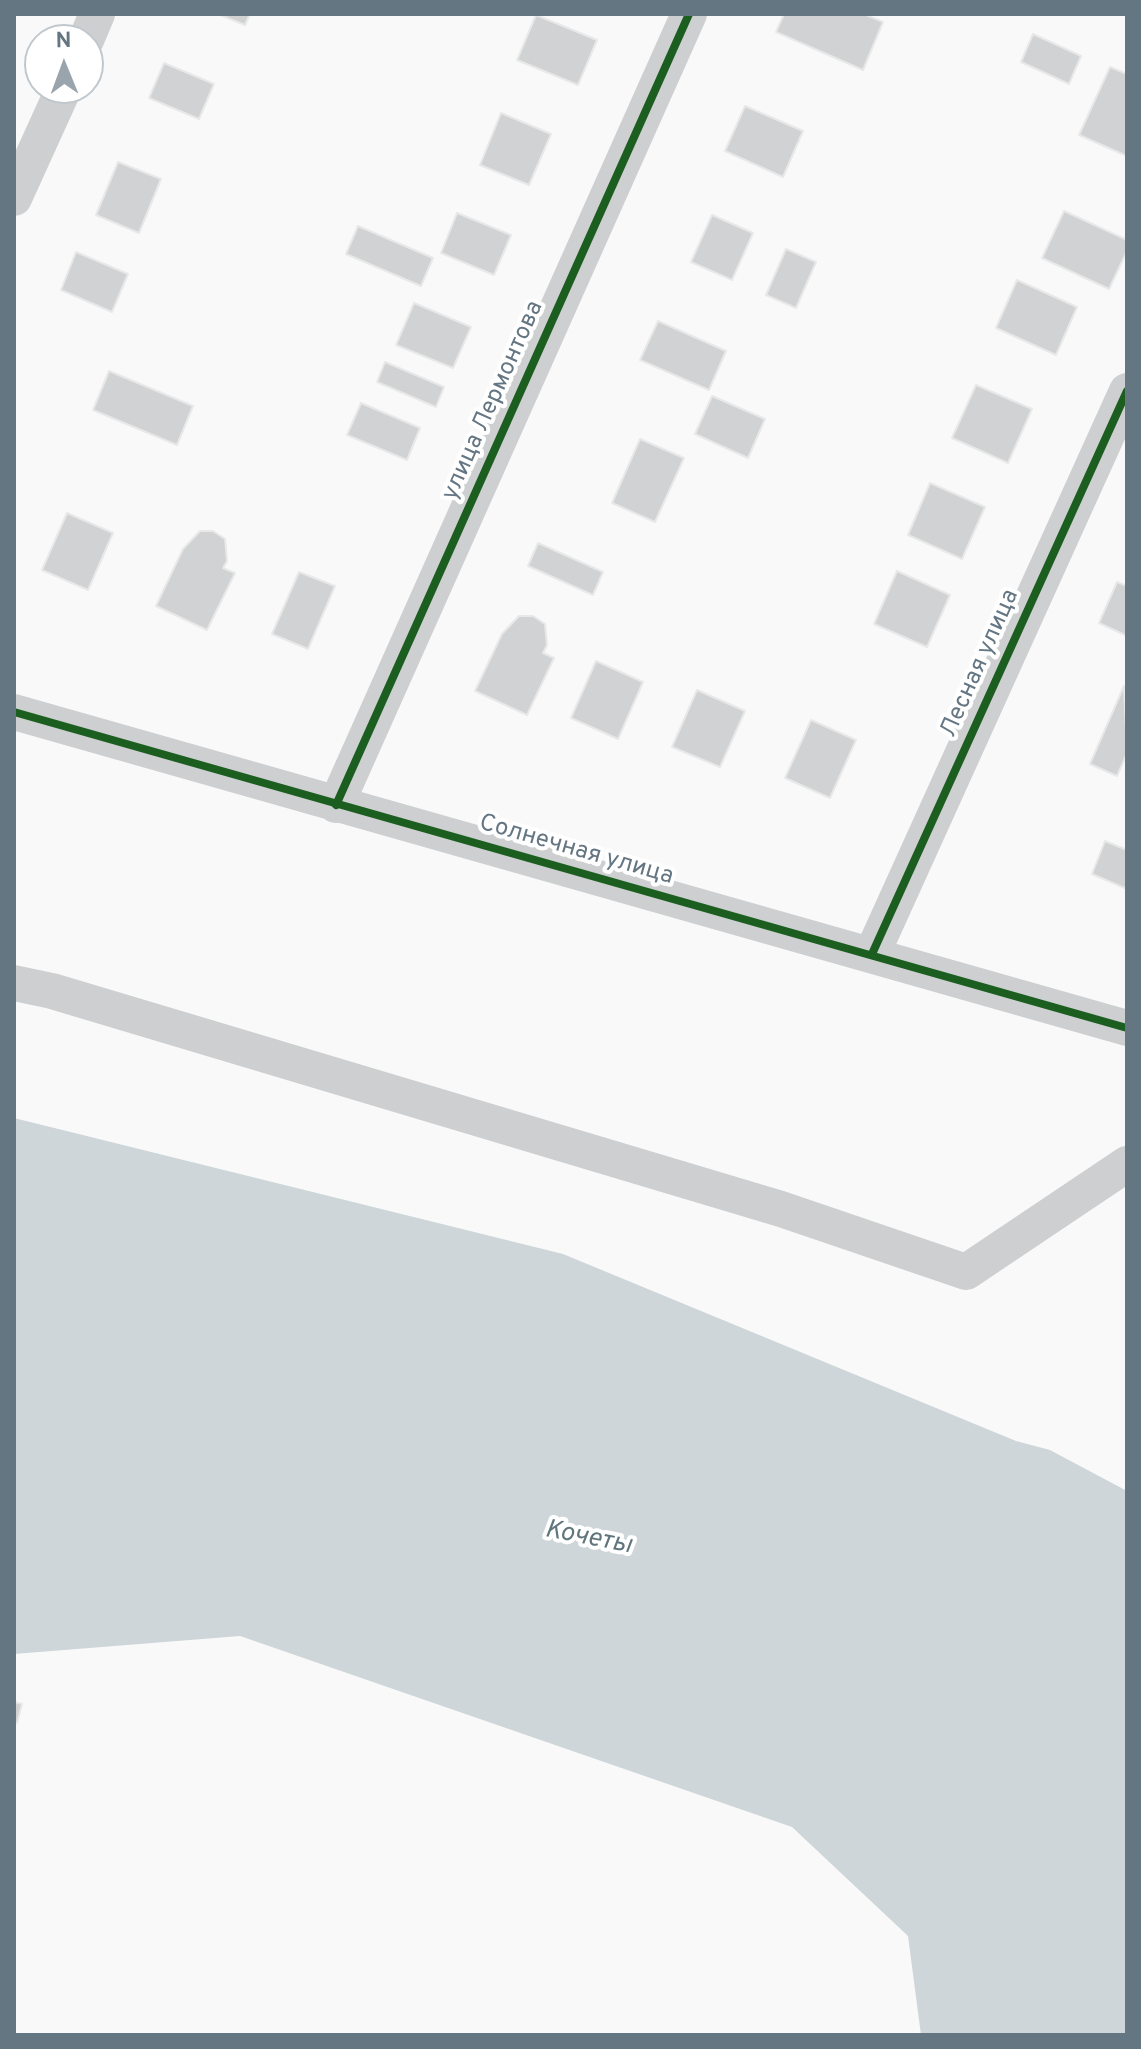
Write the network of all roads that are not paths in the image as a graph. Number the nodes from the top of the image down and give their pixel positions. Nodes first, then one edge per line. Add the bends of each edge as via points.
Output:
1 (689, 14) edge
2 (57, 104) edge
3 (14, 198) edge
4 (1127, 391) edge
5 (14, 712) edge
6 (336, 805) junction
7 (872, 954) junction
8 (14, 983) edge
9 (1127, 1028) edge
10 (1127, 1164) edge

1 - 6 street, улица Лермонтова
2 - 3 street
4 - 7 street, Лесная улица
5 - 6 street, Солнечная улица
6 - 7 street, Солнечная улица
7 - 9 street, Солнечная улица
8 - 10 street via 781,1209 966,1272

